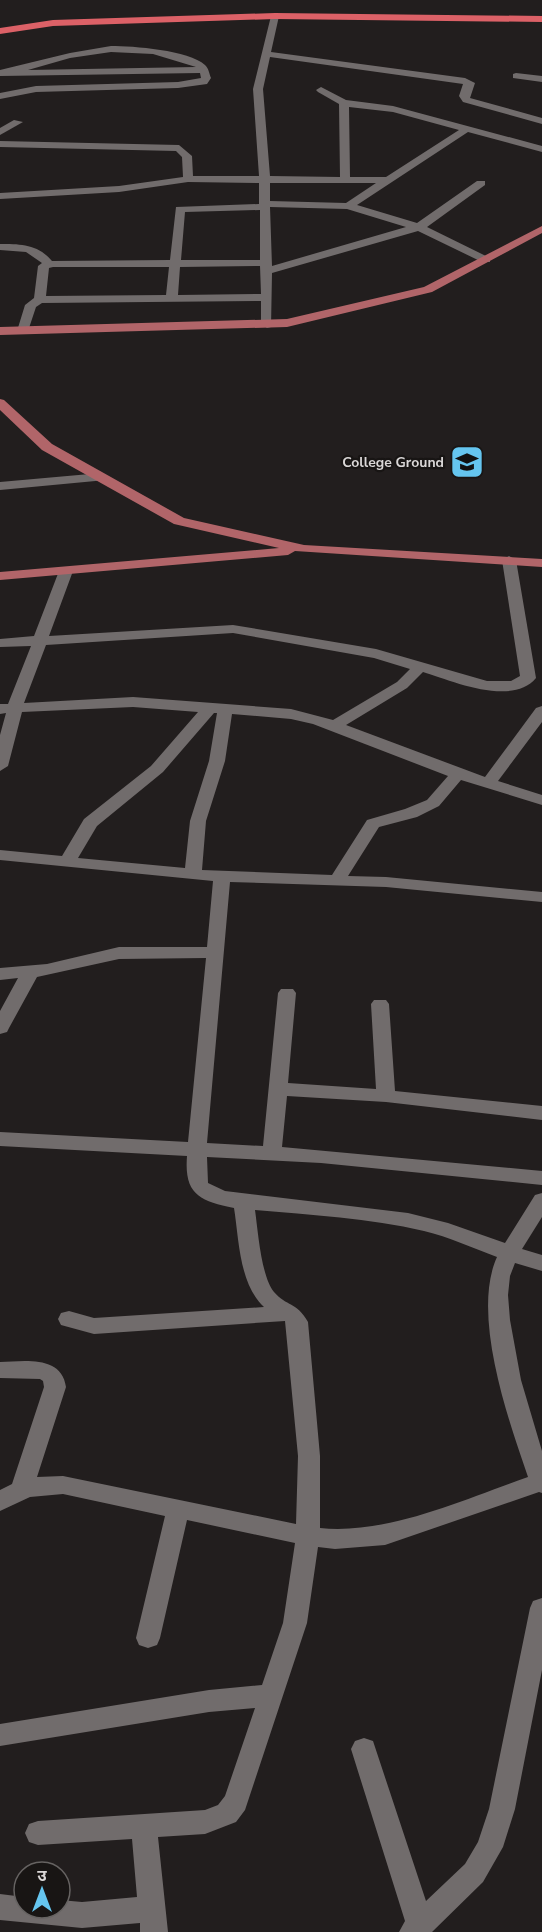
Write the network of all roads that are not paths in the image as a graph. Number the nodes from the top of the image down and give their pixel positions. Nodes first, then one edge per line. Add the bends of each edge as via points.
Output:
1 (274, 17) junction
2 (542, 20) edge
3 (0, 32) edge
4 (266, 54) junction
5 (204, 70) junction
6 (63, 72) junction
7 (114, 72) junction
8 (3, 73) edge
9 (516, 76) dead end
10 (542, 79) edge
11 (116, 86) junction
12 (36, 88) junction
13 (321, 90) dead end
14 (0, 96) edge
15 (344, 104) junction
16 (542, 121) edge
17 (18, 122) dead end
18 (465, 130) junction
19 (0, 132) edge
20 (532, 138) dead end
21 (0, 144) edge
22 (522, 144) junction
23 (542, 149) edge
24 (264, 178) junction
25 (345, 178) junction
26 (189, 179) junction
27 (390, 180) junction
28 (481, 183) dead end
29 (0, 196) edge
30 (265, 206) junction
31 (348, 206) junction
32 (419, 227) junction
33 (542, 229) edge
34 (0, 247) edge
35 (486, 260) junction
36 (174, 264) junction
37 (49, 265) junction
38 (266, 267) junction
39 (267, 297) junction
40 (172, 298) junction
41 (40, 300) junction
42 (267, 324) junction
43 (23, 331) junction
44 (0, 332) edge
45 (0, 403) edge
46 (101, 477) junction
47 (0, 486) edge
48 (304, 549) junction
49 (509, 560) junction
50 (542, 562) edge
51 (66, 571) junction
52 (0, 576) edge
53 (39, 641) junction
54 (0, 643) edge
55 (420, 667) junction
56 (8, 708) edge
57 (218, 709) junction
58 (542, 711) edge
59 (334, 726) junction
60 (0, 766) edge
61 (458, 774) junction
62 (488, 784) junction
63 (542, 800) edge
64 (0, 855) edge
65 (67, 862) junction
66 (193, 874) junction
67 (222, 877) junction
68 (337, 880) junction
69 (542, 897) edge
70 (215, 952) junction
71 (30, 972) junction
72 (0, 974) edge
73 (287, 993) dead end
74 (380, 1004) dead end
75 (0, 1028) edge
76 (278, 1089) junction
77 (386, 1096) junction
78 (542, 1113) edge
79 (0, 1138) edge
80 (197, 1149) junction
81 (272, 1154) junction
82 (542, 1178) edge
83 (542, 1200) edge
84 (243, 1201) junction
85 (509, 1255) junction
86 (542, 1263) edge
87 (292, 1313) junction
88 (69, 1319) dead end
89 (0, 1370) edge
90 (542, 1483) edge
91 (22, 1489) junction
92 (0, 1502) edge
93 (178, 1509) junction
94 (308, 1536) junction
95 (542, 1608) edge
96 (148, 1638) dead end
97 (272, 1695) junction
98 (0, 1735) edge
99 (364, 1749) dead end
100 (144, 1826) junction
101 (38, 1833) dead end
102 (0, 1907) edge
103 (153, 1921) edge
104 (416, 1929) edge

1 - 2 highway
1 - 3 highway
1 - 4 street
4 - 16 street via 465,81 470,83 466,99
4 - 24 street via 258,89
5 - 7 street
5 - 8 street via 199,64 160,52 124,47 86,51
5 - 11 street via 204,82
6 - 7 street
6 - 8 street
6 - 12 street
7 - 11 street
9 - 10 street
11 - 12 street
12 - 14 street
13 - 15 street
15 - 18 street via 393,109
15 - 25 street
17 - 19 street
18 - 22 street
18 - 27 street
20 - 22 street
21 - 26 street via 179,148 187,156
22 - 23 street
24 - 25 street
24 - 26 street
24 - 30 street
25 - 27 street
26 - 29 street via 119,189
27 - 31 street
28 - 32 street
30 - 31 street
30 - 36 street via 180,209
30 - 38 street
31 - 32 street
32 - 35 street
32 - 38 street
33 - 35 main road
34 - 37 street via 31,248
35 - 42 main road via 428,290 287,323
36 - 37 street
36 - 38 street
36 - 40 street
37 - 41 street via 42,272
38 - 39 street
39 - 40 street
39 - 42 street
40 - 41 street
41 - 43 street via 31,305
42 - 43 main road
43 - 44 main road
45 - 46 main road via 47,447
46 - 47 street
46 - 48 main road via 179,521
48 - 49 main road
48 - 51 main road
49 - 50 main road
49 - 55 street via 528,678 514,686 486,686
51 - 52 main road
51 - 53 street
53 - 54 street
53 - 55 street via 222,628 376,654
53 - 56 street
55 - 59 street via 402,685
56 - 57 street via 133,702
56 - 60 street
57 - 59 street via 291,714
57 - 65 street via 158,769 90,823
57 - 66 street via 217,761 198,822
58 - 62 street
59 - 61 street
61 - 62 street
61 - 68 street via 434,803 373,824
62 - 63 street
64 - 65 street
65 - 66 street
66 - 67 street
67 - 68 street
67 - 70 street
68 - 69 street
70 - 71 street via 119,953
70 - 80 street
71 - 72 street
71 - 75 street
73 - 76 street
74 - 77 street
76 - 77 street
76 - 81 street
77 - 78 street
79 - 80 street
80 - 81 street
80 - 84 street via 196,1176 203,1190
81 - 82 street
83 - 85 street
84 - 85 street via 416,1222
84 - 87 street via 258,1282 271,1301
85 - 86 street
85 - 90 street via 496,1292 498,1318 526,1439
87 - 88 street via 94,1326
87 - 94 street via 297,1322 309,1456
89 - 91 street via 47,1372 55,1387
90 - 94 street via 385,1536
91 - 92 street
91 - 93 street via 63,1485
93 - 94 street
93 - 96 street
94 - 97 street via 299,1604
95 - 104 street via 502,1809 490,1847 474,1873
97 - 98 street via 209,1701
97 - 100 street via 236,1802 227,1814 205,1822
99 - 104 street
100 - 101 street
100 - 103 street
102 - 103 street

